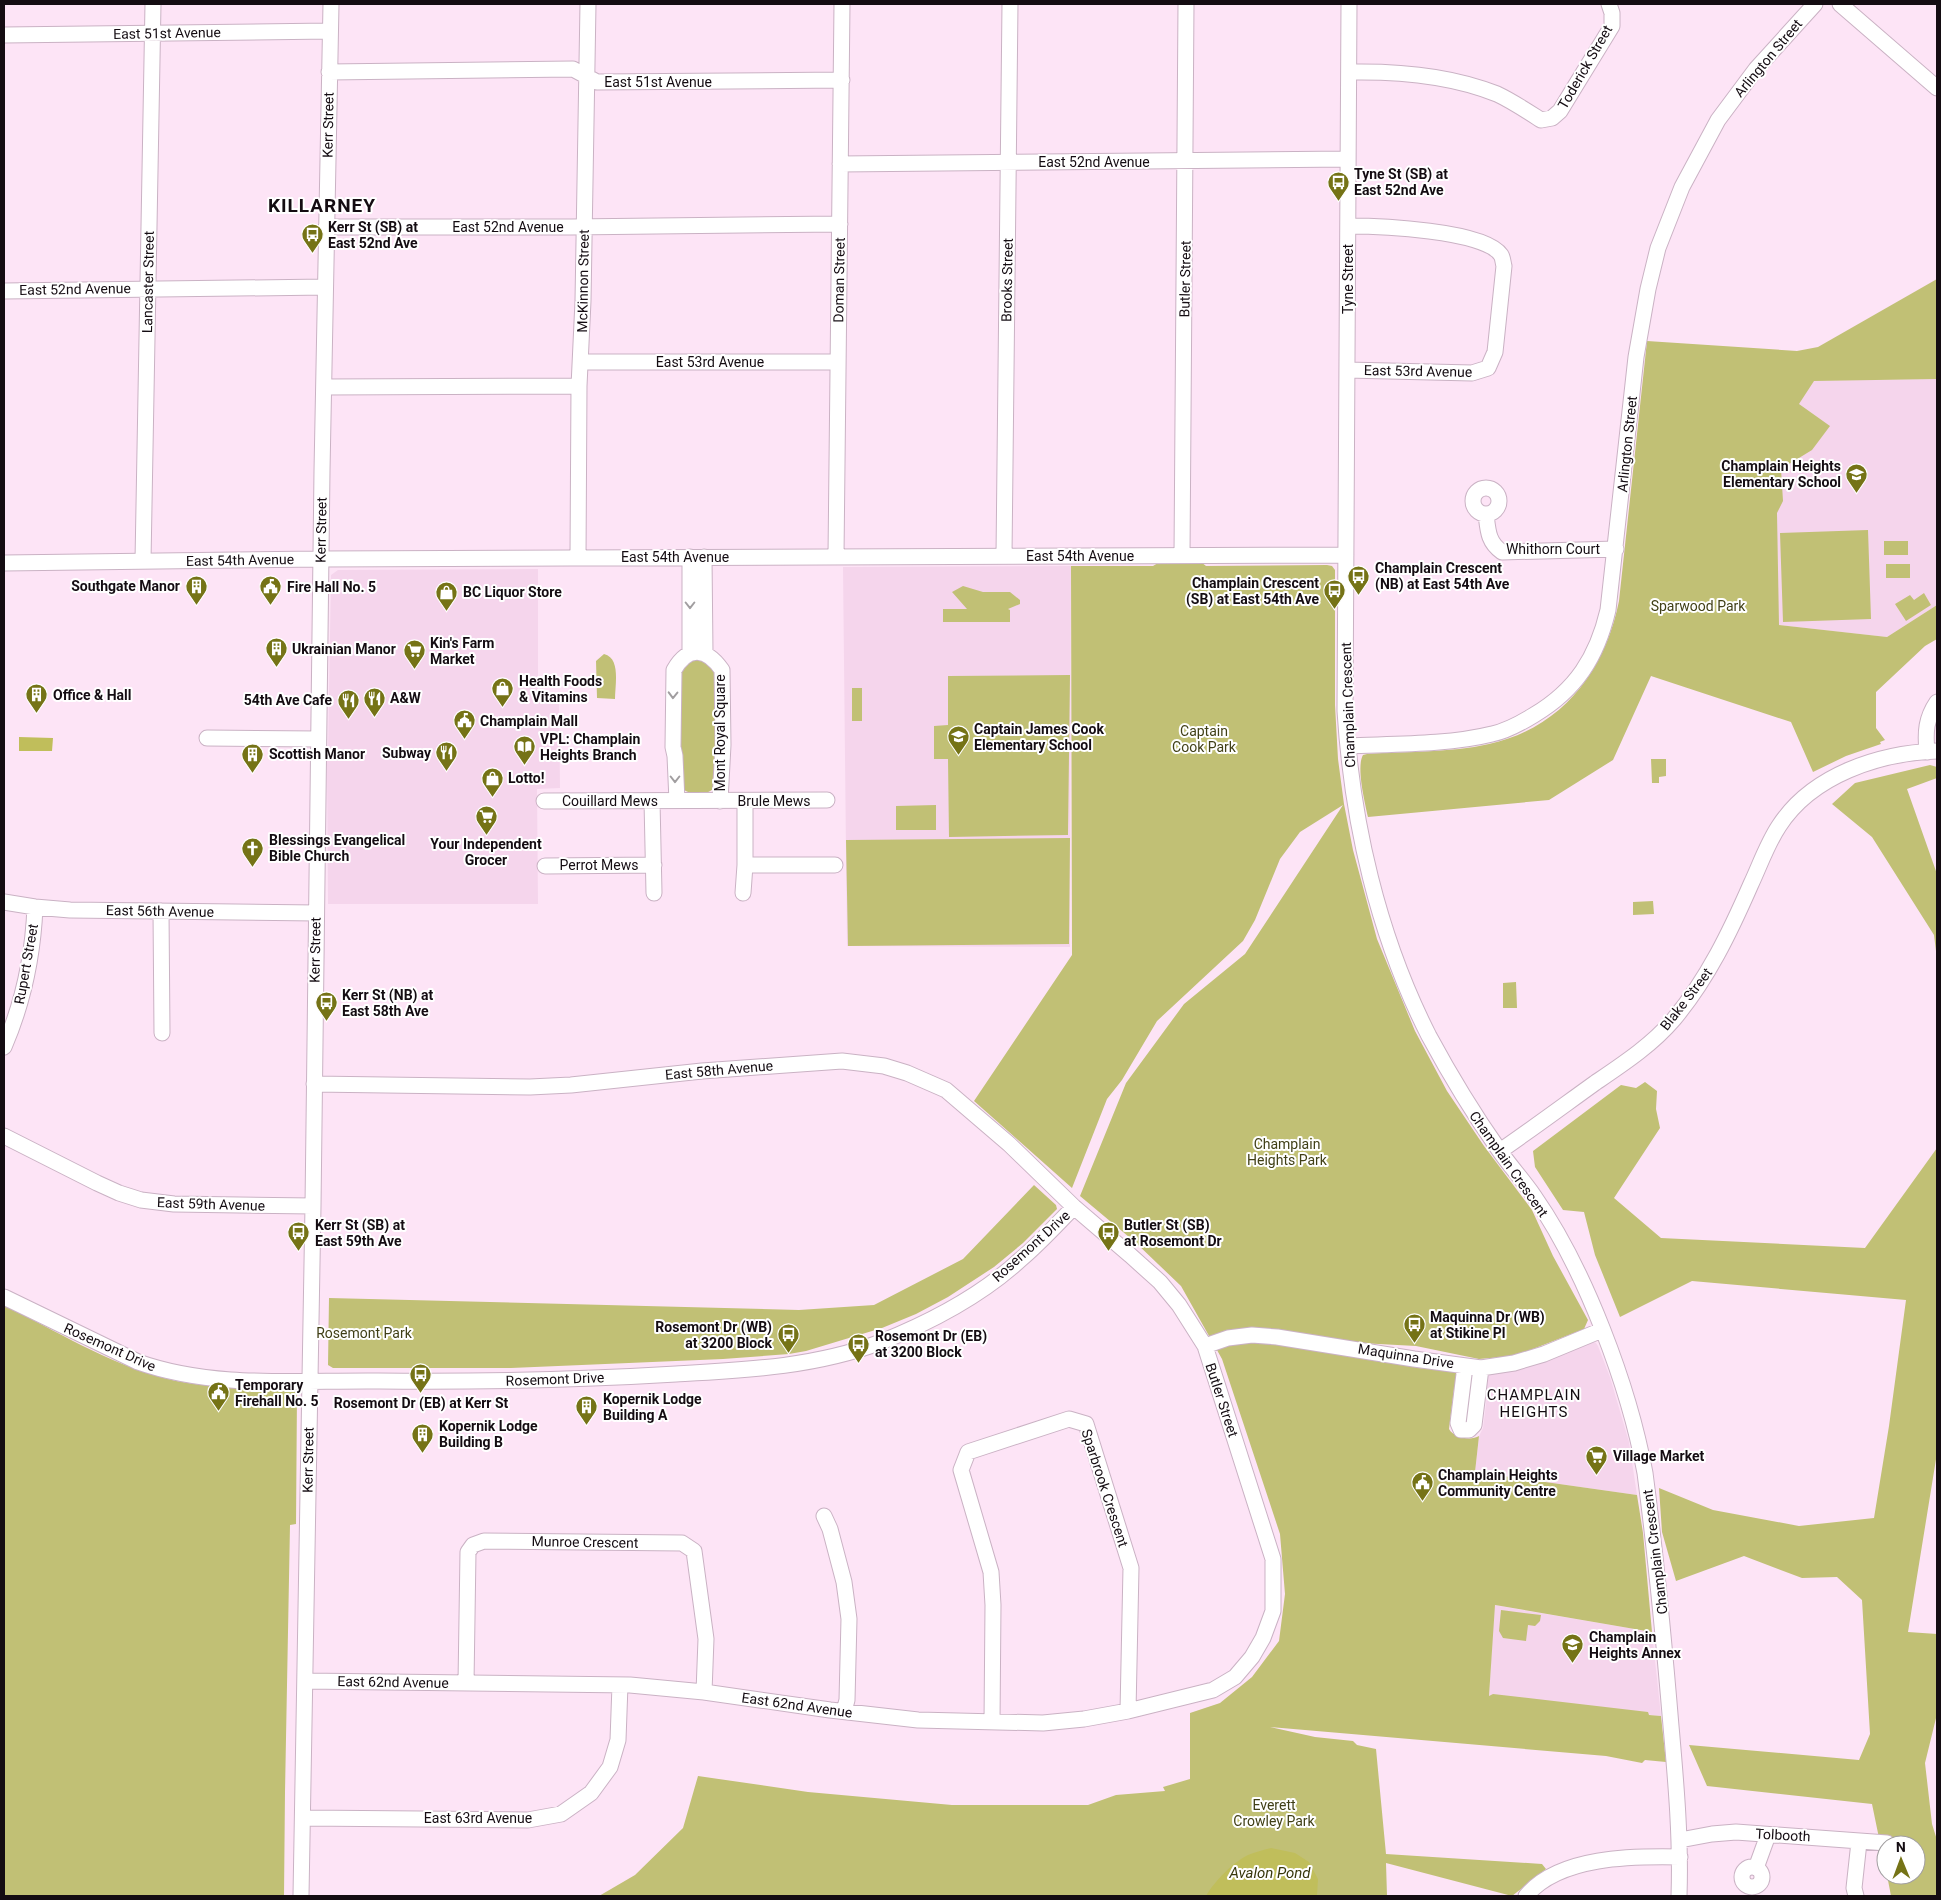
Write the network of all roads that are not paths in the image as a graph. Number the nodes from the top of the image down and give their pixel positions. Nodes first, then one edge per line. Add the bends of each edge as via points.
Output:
1 (153, 4) edge
2 (331, 4) edge
3 (588, 4) edge
4 (842, 4) edge
5 (1010, 4) edge
6 (1186, 4) edge
7 (1349, 4) edge
8 (1815, 4) edge
9 (1840, 4) edge
10 (1610, 8) edge
11 (330, 31) junction
12 (151, 33) junction
13 (4, 35) edge
14 (329, 72) junction
15 (1349, 72) junction
16 (586, 76) junction
17 (842, 80) junction
18 (1937, 88) edge
19 (1348, 159) junction
20 (1186, 161) junction
21 (1008, 162) junction
22 (840, 164) junction
23 (840, 224) junction
24 (584, 226) junction
25 (1348, 226) junction
26 (326, 227) junction
27 (325, 287) junction
28 (148, 288) junction
29 (4, 291) edge
30 (582, 362) junction
31 (838, 362) junction
32 (1347, 370) junction
33 (580, 386) junction
34 (324, 387) junction
35 (1486, 514) dead end
36 (1616, 549) junction
37 (1182, 555) junction
38 (1346, 555) junction
39 (836, 556) junction
40 (1004, 556) junction
41 (697, 557) junction
42 (321, 558) junction
43 (578, 558) junction
44 (143, 561) junction
45 (4, 563) edge
46 (697, 653) junction
47 (1937, 702) edge
48 (207, 738) dead end
49 (318, 739) junction
50 (1348, 746) junction
51 (1932, 752) edge
52 (828, 800) dead end
53 (544, 801) dead end
54 (652, 801) junction
55 (677, 801) junction
56 (720, 801) junction
57 (745, 801) junction
58 (654, 865) junction
59 (745, 865) junction
60 (835, 865) dead end
61 (545, 866) dead end
62 (654, 893) dead end
63 (743, 893) dead end
64 (4, 902) edge
65 (35, 908) junction
66 (161, 911) junction
67 (316, 913) junction
68 (162, 1034) dead end
69 (4, 1047) edge
70 (314, 1084) junction
71 (4, 1136) edge
72 (1500, 1151) junction
73 (313, 1206) junction
74 (1074, 1207) junction
75 (4, 1297) edge
76 (1602, 1330) junction
77 (1205, 1346) junction
78 (1465, 1366) junction
79 (1481, 1368) junction
80 (309, 1381) junction
81 (824, 1516) dead end
82 (1263, 1638) joint
83 (305, 1681) junction
84 (466, 1683) junction
85 (620, 1685) junction
86 (704, 1692) junction
87 (844, 1711) junction
88 (1128, 1711) junction
89 (992, 1722) junction
90 (303, 1818) junction
91 (1768, 1835) junction
92 (1680, 1840) junction
93 (1858, 1842) junction
94 (1876, 1843) edge
95 (1680, 1857) junction
96 (1756, 1868) dead end
97 (301, 1896) edge
98 (1526, 1896) edge
99 (1679, 1896) edge
100 (1856, 1896) edge

1 - 12 street, Lancaster Street
2 - 11 street, Kerr Street
3 - 16 street, McKinnon Street
4 - 17 street, Doman Street
5 - 21 street, Brooks Street
6 - 20 street, Butler Street
7 - 15 street, Tyne Street
8 - 36 street, Arlington Street via 1756,69 1718,120 1682,187 1658,248 1636,357
9 - 18 street
10 - 15 street, Toderick Street via 1612,26 1560,111 1552,118 1541,120 1499,95 1461,82 1396,72
11 - 12 street, East 51st Avenue
11 - 14 street, Kerr Street
12 - 13 street, East 51st Avenue
12 - 28 street, Lancaster Street
14 - 16 street, East 51st Avenue via 573,69
14 - 26 street, Kerr Street
15 - 19 street, Tyne Street
16 - 17 street, East 51st Avenue via 597,82
16 - 24 street, McKinnon Street
17 - 22 street, Doman Street
19 - 20 street, East 52nd Avenue
19 - 25 street, Tyne Street
20 - 21 street, East 52nd Avenue
20 - 37 street, Butler Street
21 - 22 street, East 52nd Avenue
21 - 40 street, Brooks Street
22 - 23 street, Doman Street
23 - 24 street, East 52nd Avenue
23 - 31 street, Doman Street
24 - 26 street, East 52nd Avenue
24 - 30 street, McKinnon Street
25 - 32 street, Tyne Street
25 - 32 street, East 53rd Avenue via 1429,230 1471,239 1490,246 1501,255 1504,266 1495,352 1488,368 1472,373
26 - 27 street, Kerr Street
27 - 28 street, East 52nd Avenue
27 - 34 street, Kerr Street
28 - 29 street, East 52nd Avenue
28 - 44 street, Lancaster Street
30 - 31 street, East 53rd Avenue
30 - 33 street, McKinnon Street
31 - 39 street, Doman Street
32 - 38 street, Tyne Street
33 - 34 street
33 - 43 street, McKinnon Street
34 - 42 street, Kerr Street
35 - 36 street, Whithorn Court via 1488,536 1502,552
36 - 50 street, Arlington Street via 1608,610 1598,644 1573,685 1546,708 1523,722 1492,734
37 - 38 street, East 54th Avenue
37 - 40 street, East 54th Avenue
38 - 50 street, Champlain Crescent
39 - 40 street, East 54th Avenue
39 - 41 street, East 54th Avenue
41 - 43 street, East 54th Avenue
41 - 46 street
42 - 43 street, East 54th Avenue
42 - 44 street, East 54th Avenue
42 - 49 street, Kerr Street
44 - 45 street, East 54th Avenue
46 -> 55 street via 680,660 674,670 673,747
46 - 56 street, Mont Royal Square via 716,661 722,670
47 - 51 street via 1926,725
48 - 49 street
49 - 67 street, Kerr Street
50 - 72 street, Champlain Crescent via 1362,839 1388,939 1428,1034 1468,1106
51 - 72 street, Blake Street via 1883,759 1827,780 1810,792 1779,826 1712,967 1673,1020 1637,1053
52 - 57 street, Brule Mews
53 - 54 street, Couillard Mews
54 - 55 street, Couillard Mews
54 - 58 street
55 - 56 street, Mont Royal Square
56 - 57 street, Brule Mews
57 - 59 street
58 - 61 street, Perrot Mews
58 - 62 street
59 - 60 street
59 - 63 street
64 - 65 street, East 56th Avenue
65 - 66 street, East 56th Avenue
65 - 69 street, Rupert Street via 26,982
66 - 67 street, East 56th Avenue
66 - 68 street
67 - 70 street, Kerr Street
70 - 73 street, Kerr Street
70 - 74 street, East 58th Avenue via 530,1087 842,1061 884,1066 946,1090 1009,1144
71 - 73 street, East 59th Avenue via 96,1183 142,1200 174,1204
72 - 76 street, Champlain Crescent via 1535,1196 1558,1236
73 - 80 street, Kerr Street
74 - 77 street, Butler Street via 1160,1282 1180,1305
74 - 80 street, Rosemont Drive via 1020,1260 936,1318 879,1342 819,1360 769,1368 631,1377 490,1382
75 - 80 street, Rosemont Drive via 121,1355 159,1370 199,1378
76 - 79 street, Maquinna Drive via 1537,1356
76 - 92 street, Champlain Crescent via 1624,1390 1646,1473 1665,1646
77 - 78 street, Maquinna Drive via 1228,1338 1252,1335
77 - 82 street, Butler Street via 1272,1559 1273,1611
78 - 79 street, Maquinna Drive
78 - 79 street via 1458,1423 1461,1430 1469,1430 1474,1425
80 - 83 street, Kerr Street
81 - 87 street via 842,1574 849,1619
82 - 88 street, East 62nd Avenue via 1235,1677 1213,1690
83 - 84 street, East 62nd Avenue
83 - 90 street, Kerr Street
84 - 85 street, East 62nd Avenue
84 - 86 street, Munroe Crescent via 468,1552 473,1544 484,1541 682,1543 694,1551 706,1639
85 - 86 street, East 62nd Avenue
85 - 90 street, East 63rd Avenue via 618,1740 610,1766 591,1793 562,1814 528,1820
86 - 87 street, East 62nd Avenue
87 - 89 street, East 62nd Avenue via 918,1720
88 - 89 street, East 62nd Avenue via 1043,1723
88 - 89 street, Sparbrook Crescent via 1131,1568 1086,1424 1069,1419 968,1452 961,1470 991,1572
90 - 97 street, Kerr Street
91 - 92 street, Tolbooth via 1736,1832
91 - 93 street, Tolbooth
91 - 96 street
92 - 95 street, Champlain Crescent
93 - 94 street, Tolbooth
93 - 100 street
95 - 98 street via 1595,1861 1550,1878
95 - 99 street, Champlain Crescent

